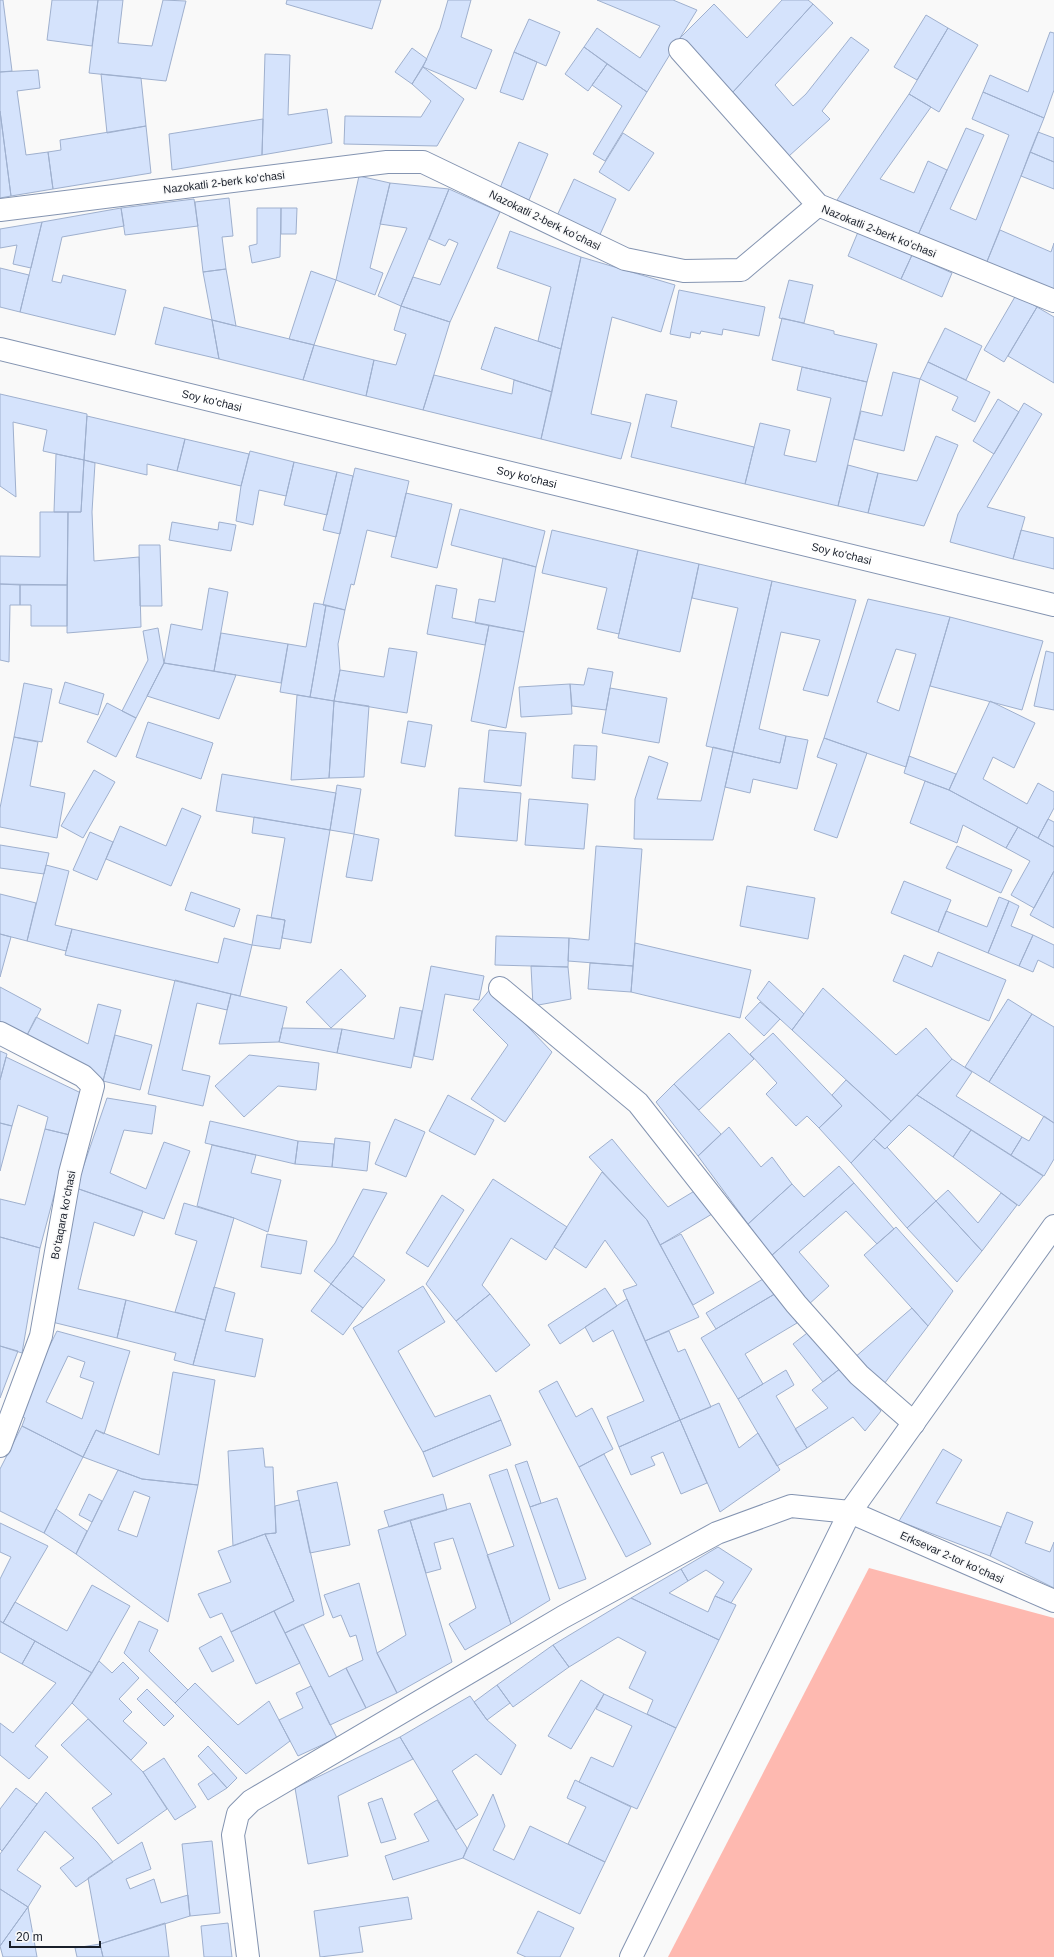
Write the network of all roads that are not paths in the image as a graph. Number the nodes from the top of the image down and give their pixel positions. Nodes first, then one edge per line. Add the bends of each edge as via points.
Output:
1 (680, 50) dead end
2 (818, 205) junction
3 (0, 210) edge
4 (1054, 301) edge
5 (0, 349) edge
6 (1054, 605) edge
7 (500, 988) dead end
8 (0, 1034) edge
9 (1054, 1226) edge
10 (914, 1424) junction
11 (0, 1446) edge
12 (850, 1512) junction
13 (1054, 1601) edge
14 (248, 1957) edge
15 (631, 1957) edge

1 - 2 street
2 - 3 street, Nazokatli 2-berk koʻchasi via 741,270 684,271 625,259 423,162 387,162
2 - 4 street, Nazokatli 2-berk koʻchasi
5 - 6 street, Soy ko'chasi
7 - 10 street via 638,1103 796,1304 859,1375
8 - 11 street, Boʻtaqara koʻchasi via 83,1076 93,1086 70,1173 41,1336
9 - 10 street
10 - 12 street
12 - 13 street, Erksevar 2-tor koʻchasi
12 - 14 street, Erksevar 2-tor koʻchasi via 790,1506 717,1533 563,1617 251,1801 238,1814 233,1835
12 - 15 street

